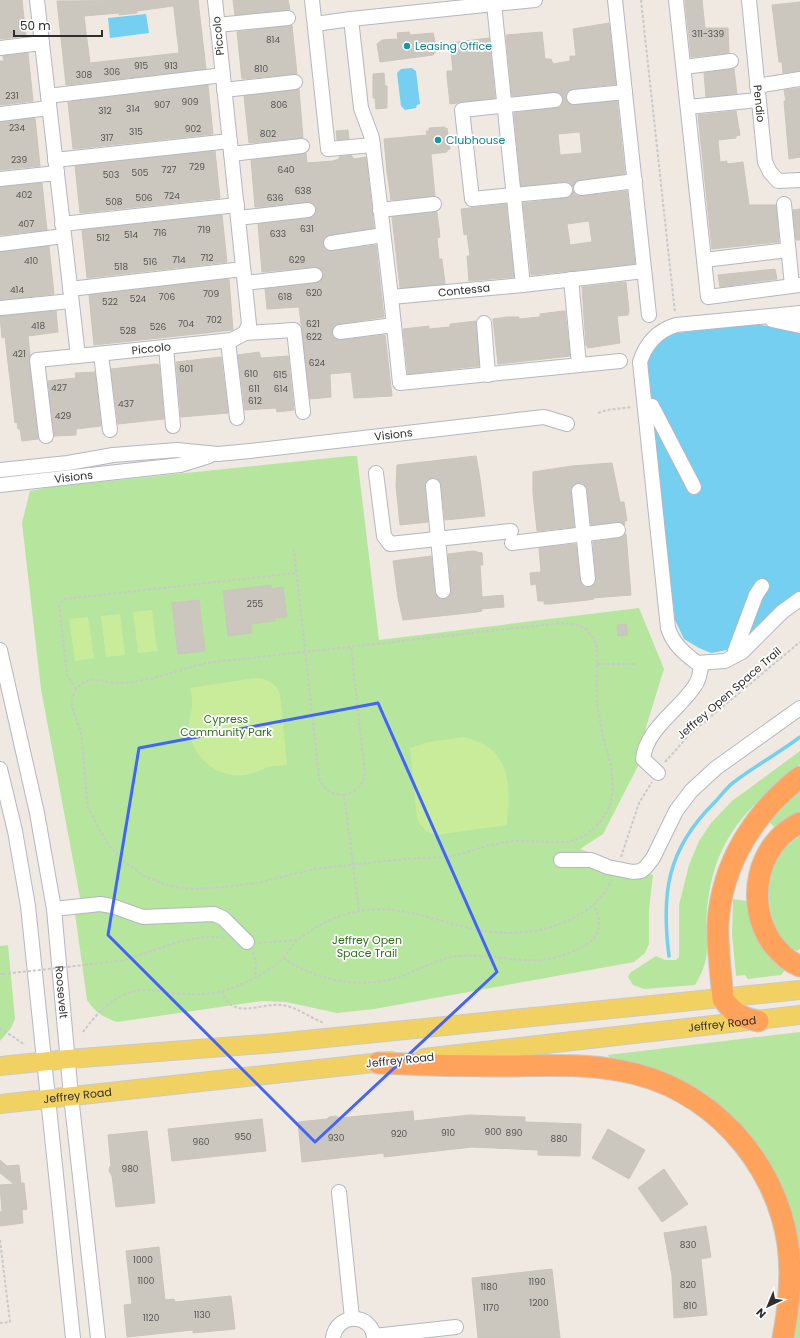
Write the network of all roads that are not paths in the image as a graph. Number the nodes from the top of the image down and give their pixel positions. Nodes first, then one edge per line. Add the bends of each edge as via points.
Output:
1 (37, 0) edge
2 (214, 0) edge
3 (312, 0) edge
4 (535, 0) edge
5 (615, 0) edge
6 (676, 0) edge
7 (749, 0) edge
8 (501, 2) edge
9 (415, 6) edge
10 (288, 18) dead end
11 (352, 19) junction
12 (315, 24) junction
13 (217, 25) junction
14 (42, 43) junction
15 (0, 48) edge
16 (731, 61) dead end
17 (684, 67) junction
18 (223, 75) junction
19 (800, 79) edge
20 (295, 82) dead end
21 (757, 86) junction
22 (224, 90) junction
23 (625, 92) junction
24 (574, 97) dead end
25 (555, 100) dead end
26 (758, 100) junction
27 (48, 102) junction
28 (504, 105) junction
29 (688, 107) junction
30 (0, 114) edge
31 (373, 145) junction
32 (302, 146) dead end
33 (230, 147) junction
34 (56, 166) junction
35 (0, 179) edge
36 (800, 180) edge
37 (635, 181) junction
38 (581, 188) dead end
39 (565, 190) dead end
40 (514, 194) junction
41 (434, 204) dead end
42 (784, 204) dead end
43 (308, 210) dead end
44 (380, 210) junction
45 (237, 212) junction
46 (63, 230) junction
47 (383, 235) junction
48 (331, 243) dead end
49 (0, 244) edge
50 (788, 250) junction
51 (704, 260) junction
52 (644, 271) junction
53 (315, 275) dead end
54 (244, 276) junction
55 (570, 280) junction
56 (523, 284) junction
57 (796, 286) edge
58 (71, 295) junction
59 (391, 297) junction
60 (1, 308) dead end
61 (800, 313) edge
62 (649, 315) dead end
63 (771, 316) junction
64 (484, 323) dead end
65 (394, 325) junction
66 (800, 326) edge
67 (340, 332) dead end
68 (245, 333) junction
69 (228, 341) junction
70 (166, 347) junction
71 (101, 354) junction
72 (78, 356) junction
73 (620, 361) dead end
74 (579, 365) junction
75 (488, 375) junction
76 (645, 406) junction
77 (303, 412) dead end
78 (237, 418) dead end
79 (567, 424) dead end
80 (173, 426) dead end
81 (110, 430) dead end
82 (46, 436) dead end
83 (218, 454) junction
84 (0, 470) edge
85 (376, 473) dead end
86 (0, 486) edge
87 (433, 486) dead end
88 (694, 487) dead end
89 (579, 491) dead end
90 (618, 530) dead end
91 (584, 534) junction
92 (438, 540) junction
93 (588, 580) dead end
94 (762, 586) dead end
95 (443, 590) dead end
96 (800, 599) edge
97 (0, 650) edge
98 (736, 655) junction
99 (702, 663) junction
100 (800, 708) edge
101 (0, 770) edge
102 (658, 773) road end
103 (800, 777) edge
104 (800, 823) edge
105 (561, 860) dead end
106 (54, 909) junction
107 (247, 942) road end
108 (800, 966) edge
109 (800, 990) edge
110 (723, 999) junction
111 (800, 1015) edge
112 (758, 1021) junction
113 (68, 1059) junction
114 (44, 1061) junction
115 (378, 1063) junction
116 (0, 1066) edge
117 (71, 1096) junction
118 (47, 1098) junction
119 (0, 1104) edge
120 (339, 1192) dead end
121 (352, 1318) junction
122 (456, 1327) dead end
123 (374, 1337) edge
124 (73, 1338) edge
125 (98, 1338) edge
126 (334, 1338) edge
127 (783, 1338) edge

1 - 14 street
2 - 13 street, Piccolo
3 - 12 street
4 - 8 street
5 - 23 street
6 - 17 street
7 - 21 street, Pendio
8 - 9 street
8 - 28 street
9 - 11 street
10 - 13 street
11 - 12 street
11 - 31 street via 361,108
12 - 31 street via 328,149
13 - 18 street, Piccolo
14 - 15 street
14 - 27 street
16 - 17 street
17 - 29 street
18 - 22 street, Piccolo
18 - 27 street
19 - 21 street
20 - 22 street
21 - 26 street, Pendio
22 - 33 street, Piccolo
23 - 24 street
23 - 37 street
25 - 28 street
26 - 29 street
26 - 36 street, Pendio via 765,162 770,172 778,181
27 - 30 street
27 - 34 street
28 - 40 street
28 - 40 street via 462,110 472,199
29 - 51 street
31 - 44 street
32 - 33 street
33 - 34 street
33 - 45 street, Piccolo
34 - 35 street
34 - 46 street
37 - 38 street
37 - 52 street
39 - 40 street
40 - 56 street
41 - 44 street
42 - 50 street
43 - 45 street
44 - 47 street
45 - 46 street
45 - 54 street, Piccolo
46 - 49 street
46 - 58 street
47 - 48 street
47 - 59 street
50 - 51 street
50 - 57 street
51 - 57 street via 708,297
52 - 55 street, Contessa
52 - 62 street
53 - 54 street
54 - 58 street
54 - 68 street, Piccolo via 249,324
55 - 56 street, Contessa
55 - 74 street
56 - 59 street, Contessa
58 - 60 street
58 - 72 street
59 - 65 street
61 - 63 street
63 - 66 street via 772,321
63 - 76 street via 676,325 663,329 644,350 640,362
64 - 75 street
65 - 67 street
65 - 75 street via 400,383
68 - 69 street, Piccolo
68 - 77 street via 294,330
69 - 70 street, Piccolo
69 - 78 street
70 - 71 street, Piccolo
70 - 80 street
71 - 72 street, Piccolo
71 - 81 street
72 - 82 street, Piccolo via 37,360
73 - 74 street
74 - 75 street
76 - 88 street via 652,406
76 - 99 street via 668,628 671,637 684,653 697,663
79 - 83 street, Visions via 544,417
83 - 84 street, Visions via 176,450 113,455 68,463
83 - 86 street, Visions via 180,465
85 - 92 street via 384,536 390,544
87 - 92 street
89 - 91 street
90 - 91 street
91 - 92 street
91 - 93 street
92 - 95 street
94 - 98 street via 756,595 735,651
96 - 98 street via 782,612
97 - 106 street, Roosevelt via 37,813
98 - 99 street via 725,661
99 - 102 street via 697,683 651,738 644,753 643,759
100 - 105 street via 716,768 691,791 676,811 646,867 640,871 617,869 591,860
101 - 114 street via 15,831 27,898
103 - 110 highway via 754,822 732,862 721,894 718,924
104 - 108 highway via 780,837 766,857 757,893 761,922 767,936 787,959
106 - 107 street via 100,904 143,917 214,914 223,918
106 - 113 street, Roosevelt
109 - 110 main road
110 - 112 highway via 743,1019
110 - 113 main road via 276,1043
111 - 112 main road, Jeffrey Road
112 - 115 main road, Jeffrey Road
113 - 114 main road
113 - 117 street, Roosevelt
114 - 116 main road
114 - 118 street
115 - 117 main road, Jeffrey Road
115 - 127 highway via 573,1066 622,1070 659,1082 708,1108 748,1147 768,1180 780,1212 788,1244 790,1276
117 - 118 main road, Jeffrey Road
117 - 125 street, Roosevelt
118 - 119 main road, Jeffrey Road
118 - 124 street
120 - 121 street
121 - 123 street via 367,1323
121 - 126 street via 338,1325
122 - 123 street

